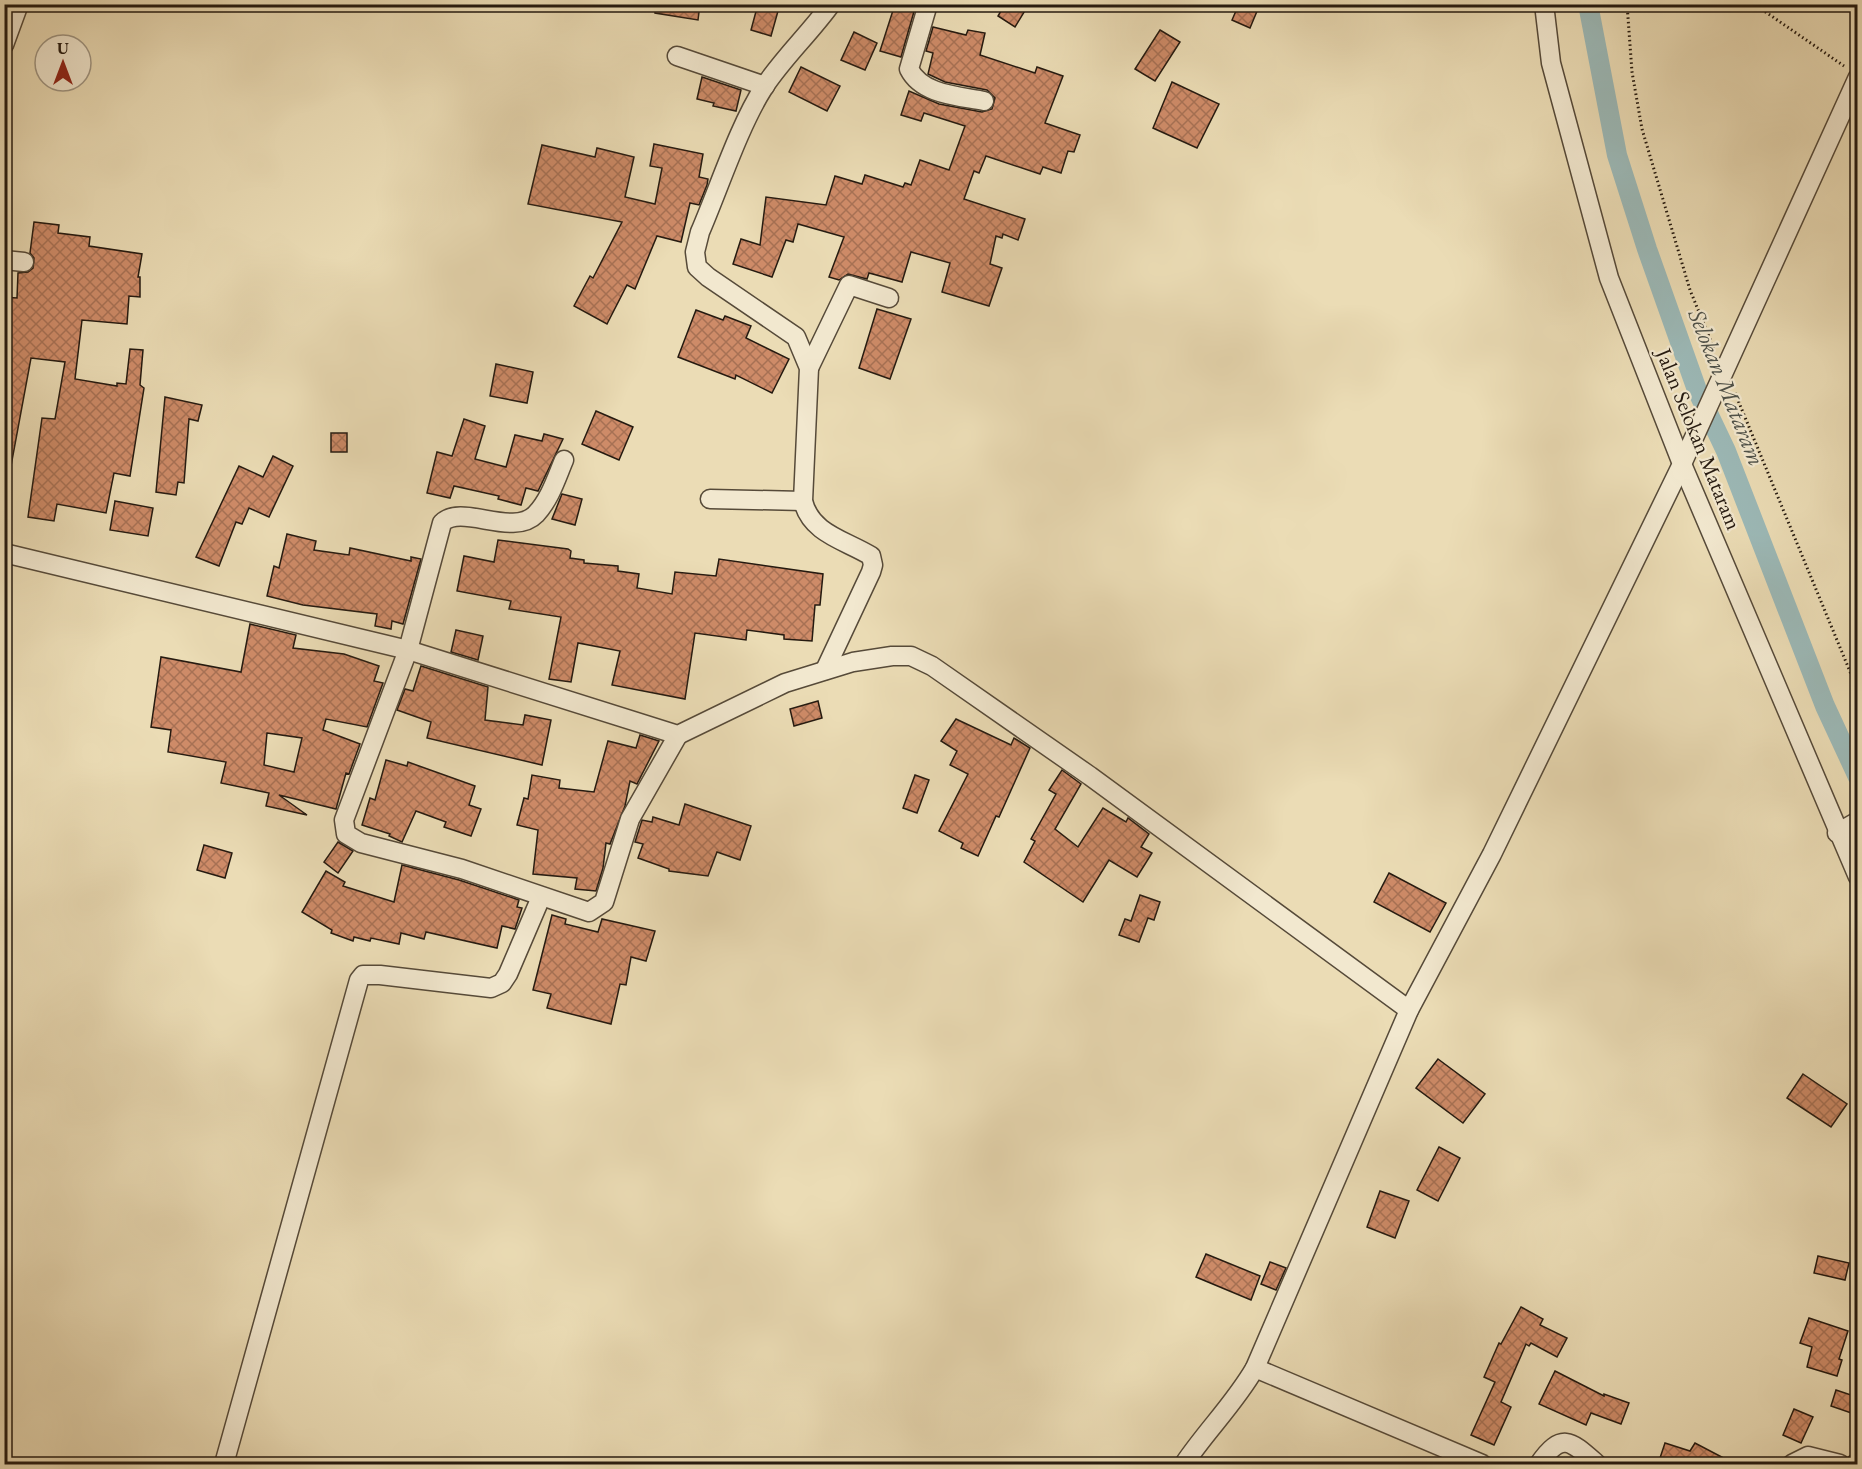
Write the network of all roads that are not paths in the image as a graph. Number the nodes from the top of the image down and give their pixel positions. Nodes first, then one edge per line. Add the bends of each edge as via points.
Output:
1 (19, 4) edge
2 (831, 4) edge
3 (928, 4) edge
4 (1544, 4) edge
5 (4, 45) edge
6 (677, 56) dead end
7 (1853, 73) edge
8 (765, 86) junction
9 (984, 101) dead end
10 (4, 260) edge
11 (24, 262) dead end
12 (889, 298) dead end
13 (809, 368) junction
14 (564, 460) dead end
15 (1682, 464) junction
16 (710, 499) dead end
17 (803, 501) junction
18 (4, 554) edge
19 (408, 650) junction
20 (825, 670) junction
21 (678, 735) junction
22 (1857, 821) edge
23 (1837, 833) junction
24 (1857, 877) edge
25 (541, 897) junction
26 (1409, 1010) junction
27 (1255, 1368) junction
28 (224, 1464) edge
29 (1184, 1464) edge
30 (1482, 1464) edge
31 (1539, 1464) edge
32 (1597, 1464) edge
33 (1792, 1464) edge
34 (1840, 1464) edge

1 - 5 street
2 - 8 street
3 - 9 street via 909,69 912,76 943,93
4 - 15 street, Jalan Selokan Mataram via 1551,63 1609,278
6 - 8 street
7 - 15 street via 1724,376
8 - 13 street via 694,252 697,267 708,277 796,337
10 - 11 street
12 - 13 street via 849,285
13 - 17 street
14 - 19 street via 548,500 534,516 514,523 456,517 442,523
15 - 23 street, Jalan Selokan Mataram
15 - 26 street via 1492,854
16 - 17 street
17 - 20 street via 812,522 871,556 873,565
18 - 19 street
19 - 21 street
19 - 25 street via 345,820 346,834 361,843 462,869
20 - 21 street via 785,683
20 - 26 street via 892,656 911,657 932,666 1090,776
21 - 25 street via 630,819 604,902 598,909 582,912
22 - 23 street
23 - 24 street, Jalan Selokan Mataram
25 - 28 street via 502,983 491,988 380,975 363,975 359,980
26 - 27 street
27 - 29 street via 1224,1415
27 - 30 street
31 - 32 street via 1557,1443 1566,1442
33 - 34 street via 1808,1456

